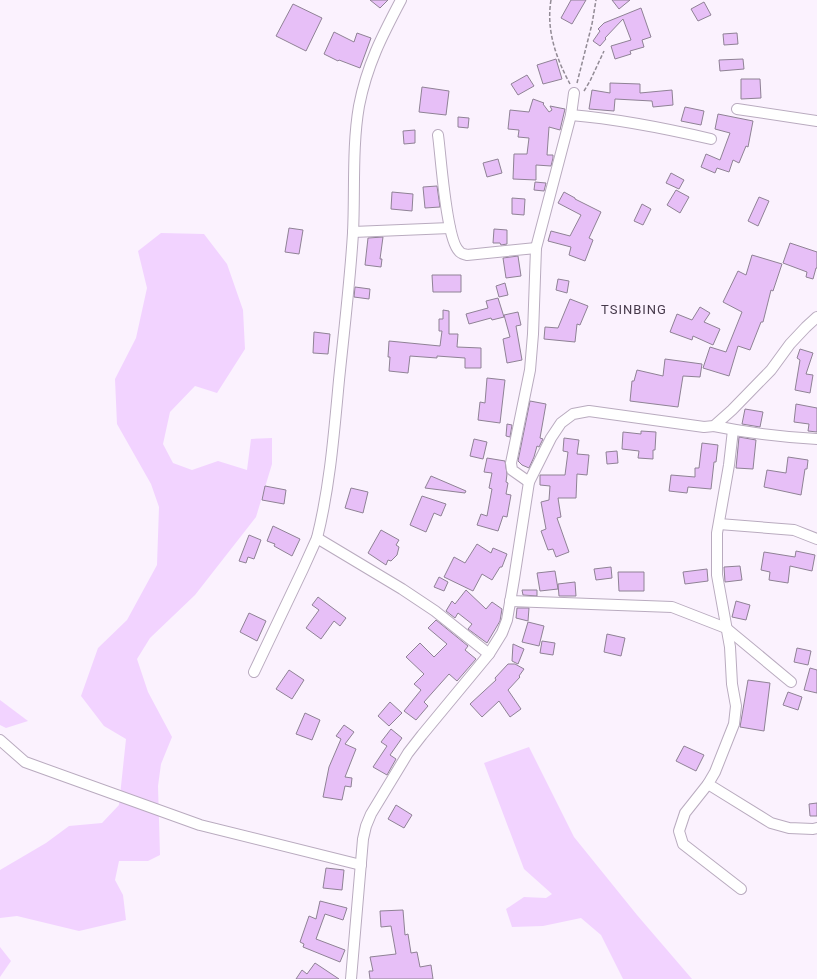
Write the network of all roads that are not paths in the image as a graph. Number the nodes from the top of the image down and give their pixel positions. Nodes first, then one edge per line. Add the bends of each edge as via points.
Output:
1 (401, 0) edge
2 (578, 92) road end
3 (737, 109) dead end
4 (571, 115) junction
5 (817, 120) edge
6 (438, 135) dead end
7 (711, 139) dead end
8 (450, 228) junction
9 (353, 232) junction
10 (536, 248) junction
11 (817, 318) edge
12 (714, 426) junction
13 (733, 430) junction
14 (817, 439) edge
15 (529, 482) junction
16 (719, 524) junction
17 (317, 538) junction
18 (817, 539) edge
19 (510, 601) junction
20 (726, 628) junction
21 (489, 654) junction
22 (254, 672) dead end
23 (791, 682) dead end
24 (0, 740) edge
25 (708, 784) junction
26 (817, 828) edge
27 (361, 865) junction
28 (741, 889) dead end
29 (351, 979) edge

1 - 9 street via 374,53 359,107
2 - 4 street
3 - 5 street
4 - 7 street via 638,123
4 - 10 street
6 - 8 street
8 - 9 street
8 - 10 street via 458,251 462,254
9 - 17 street via 332,455 324,511
10 - 15 street via 530,370 511,463 512,470
11 - 12 street via 790,344 771,370
12 - 13 street
12 - 15 street via 704,427 588,411 573,414 561,423 551,438
13 - 14 street
13 - 16 street
15 - 19 street
16 - 18 street via 794,530
16 - 20 street via 717,575
17 - 21 street via 422,602
17 - 22 street
19 - 20 street via 672,607
19 - 21 street via 502,633
20 - 23 street
20 - 25 street via 736,706 734,724
21 - 27 street via 408,753 371,814 363,839
24 - 27 street via 25,762 200,825
25 - 26 street via 771,823 790,828
25 - 28 street via 685,813 679,831 683,844
27 - 29 street

